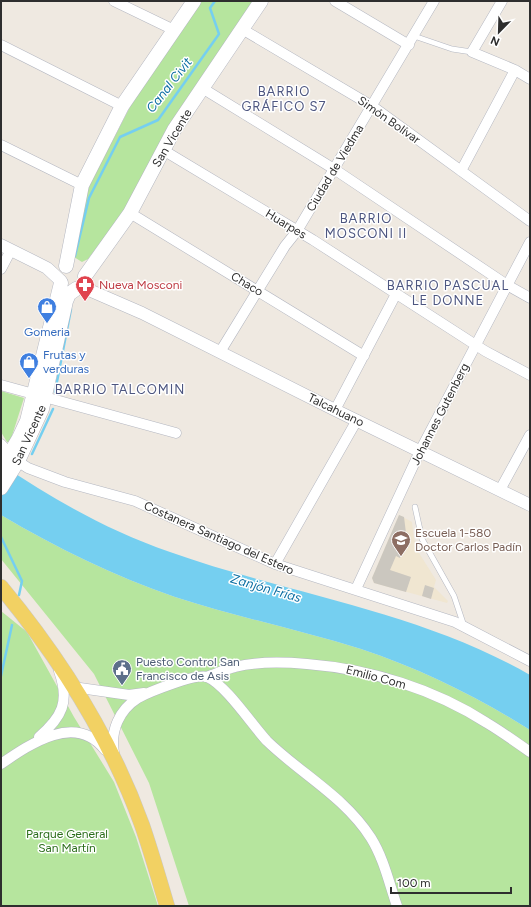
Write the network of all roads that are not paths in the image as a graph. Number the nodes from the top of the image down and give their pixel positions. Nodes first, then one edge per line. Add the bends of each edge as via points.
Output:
1 (114, 1) edge
2 (193, 1) edge
3 (261, 1) edge
4 (335, 1) edge
5 (434, 1) edge
6 (502, 1) edge
7 (174, 30) junction
8 (242, 30) junction
9 (414, 36) junction
10 (409, 45) junction
11 (1, 46) edge
12 (472, 52) junction
13 (515, 70) junction
14 (530, 80) edge
15 (202, 88) junction
16 (122, 106) junction
17 (372, 106) junction
18 (1, 145) edge
19 (163, 150) junction
20 (334, 169) junction
21 (461, 171) junction
22 (82, 185) junction
23 (130, 213) junction
24 (530, 221) edge
25 (298, 231) junction
26 (530, 242) edge
27 (6, 247) edge
28 (66, 266) junction
29 (47, 268) junction
30 (1, 270) edge
31 (61, 282) junction
32 (80, 283) junction
33 (507, 285) junction
34 (257, 290) junction
35 (396, 294) junction
36 (530, 298) edge
37 (476, 345) junction
38 (220, 352) junction
39 (364, 356) junction
40 (530, 375) edge
41 (1, 385) edge
42 (40, 396) junction
43 (335, 410) junction
44 (356, 420) junction
45 (176, 433) dead end
46 (530, 435) edge
47 (420, 451) junction
48 (7, 461) edge
49 (1, 488) edge
50 (500, 490) junction
51 (530, 505) edge
52 (415, 507) dead end
53 (274, 564) junction
54 (356, 589) junction
55 (3, 591) edge
56 (464, 626) junction
57 (54, 657) junction
58 (530, 661) edge
59 (206, 677) junction
60 (73, 687) junction
61 (150, 692) junction
62 (30, 745) junction
63 (530, 752) edge
64 (1, 764) edge
65 (117, 768) junction
66 (167, 906) edge
67 (397, 906) edge

1 - 7 street
2 - 7 main road
3 - 8 main road, San Vicente
4 - 10 street
5 - 9 street, Ciudad de Viedma
6 - 12 street
7 - 16 main road
8 - 15 main road, San Vicente
8 - 17 street, Simón Bolívar
9 - 10 street, Ciudad de Viedma
9 - 12 lane via 452,49
10 - 17 street, Ciudad de Viedma
11 - 16 street
12 - 13 street
13 - 14 street
13 - 21 street
15 - 19 main road, San Vicente
15 - 20 street
16 - 22 main road
17 - 20 street, Ciudad de Viedma
17 - 21 street, Simón Bolívar
18 - 22 street
19 - 23 main road, San Vicente
19 - 25 street, Huarpes
20 - 25 street, Ciudad de Viedma
20 - 33 street
21 - 24 street, Simón Bolívar
22 - 28 main road
23 - 32 main road, San Vicente
23 - 34 street, Chaco
25 - 34 street, Ciudad de Viedma via 285,246
25 - 35 street, Huarpes
26 - 33 street, Johannes Gutenberg
27 - 29 street
27 - 30 street
28 - 29 street
28 - 31 main road via 60,273
28 - 32 main road via 82,268
29 - 31 street
31 - 32 main road via 67,288
31 - 42 main road, San Vicente
32 - 38 street, Talcahuano
32 - 42 main road, San Vicente via 66,301
33 - 36 street
33 - 37 street, Johannes Gutenberg
34 - 38 street, Ciudad de Viedma
34 - 39 street, Chaco
35 - 37 street, Huarpes
35 - 39 street
37 - 40 street, Huarpes
37 - 47 street, Johannes Gutenberg
38 - 43 street, Talcahuano
39 - 43 street
41 - 42 street
42 - 45 street
42 - 48 main road, San Vicente
43 - 44 street, Talcahuano
44 - 47 street, Talcahuano
44 - 53 street
46 - 50 street
47 - 50 street, Talcahuano
47 - 54 street, Johannes Gutenberg
48 - 49 main road, San Vicente
48 - 53 street, Costanera Santiago del Estero via 51,477 135,501
50 - 51 street, Talcahuano
52 - 56 lane via 422,540 454,596
53 - 54 street, Costanera Santiago del Estero via 296,573
54 - 56 street, Costanera Santiago del Estero
55 - 57 main road
56 - 58 street, Costanera Santiago del Estero
57 - 60 main road
57 - 62 street via 63,686 64,705 58,718
59 - 61 street, Emilio Com via 197,676
59 - 63 street, Emilio Com via 236,667 266,662 331,666 374,675 427,693 487,722
59 - 67 street via 226,694 267,741 352,814 378,852
60 - 61 street via 129,695
60 - 65 main road
61 - 65 street via 127,707 117,722 113,739
62 - 64 street
62 - 65 street via 57,733 68,731 81,734 96,741
65 - 66 main road via 141,824

